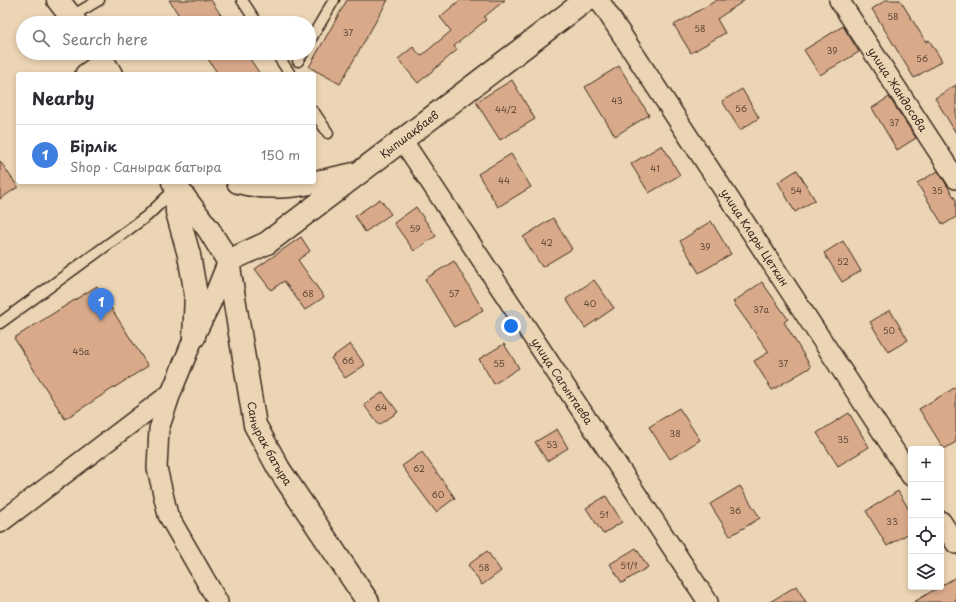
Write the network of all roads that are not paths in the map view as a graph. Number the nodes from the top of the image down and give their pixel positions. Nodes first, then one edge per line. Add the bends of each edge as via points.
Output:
1 (58, 0) edge
2 (99, 0) edge
3 (242, 0) edge
4 (334, 0) edge
5 (586, 0) edge
6 (599, 0) edge
7 (839, 0) edge
8 (71, 16) edge
9 (79, 16) edge
10 (252, 16) edge
11 (316, 30) edge
12 (281, 60) edge
13 (104, 63) edge
14 (88, 72) edge
15 (289, 72) edge
16 (316, 115) edge
17 (328, 133) dead end
18 (403, 141) junction
19 (360, 173) junction
20 (956, 179) edge
21 (316, 182) edge
22 (245, 184) edge
23 (305, 184) edge
24 (174, 185) edge
25 (228, 261) junction
26 (0, 323) edge
27 (194, 337) junction
28 (171, 394) junction
29 (908, 471) edge
30 (0, 523) edge
31 (944, 526) edge
32 (956, 544) edge
33 (218, 602) edge
34 (368, 602) edge
35 (708, 602) edge

1 - 8 street
2 - 9 lane
3 - 10 lane
4 - 11 lane
5 - 18 street, Қыпшақбаев
6 - 29 street, улица Клары Цеткин
7 - 20 street, улица Жандосова
12 - 15 lane
13 - 14 street
16 - 17 lane
18 - 19 street, Қыпшақбаев
18 - 35 street, улица Сагынтаева
19 - 21 street
19 - 25 street, Қыпшақбаев via 267,243
22 - 23 street
24 - 25 street
24 - 26 lane via 148,216
24 - 27 street via 177,212 189,255 196,295
25 - 27 street
25 - 34 street, Санырак батыра via 255,425 279,469
27 - 28 street
28 - 30 street
28 - 33 street via 159,429 157,468 168,515
31 - 32 street

